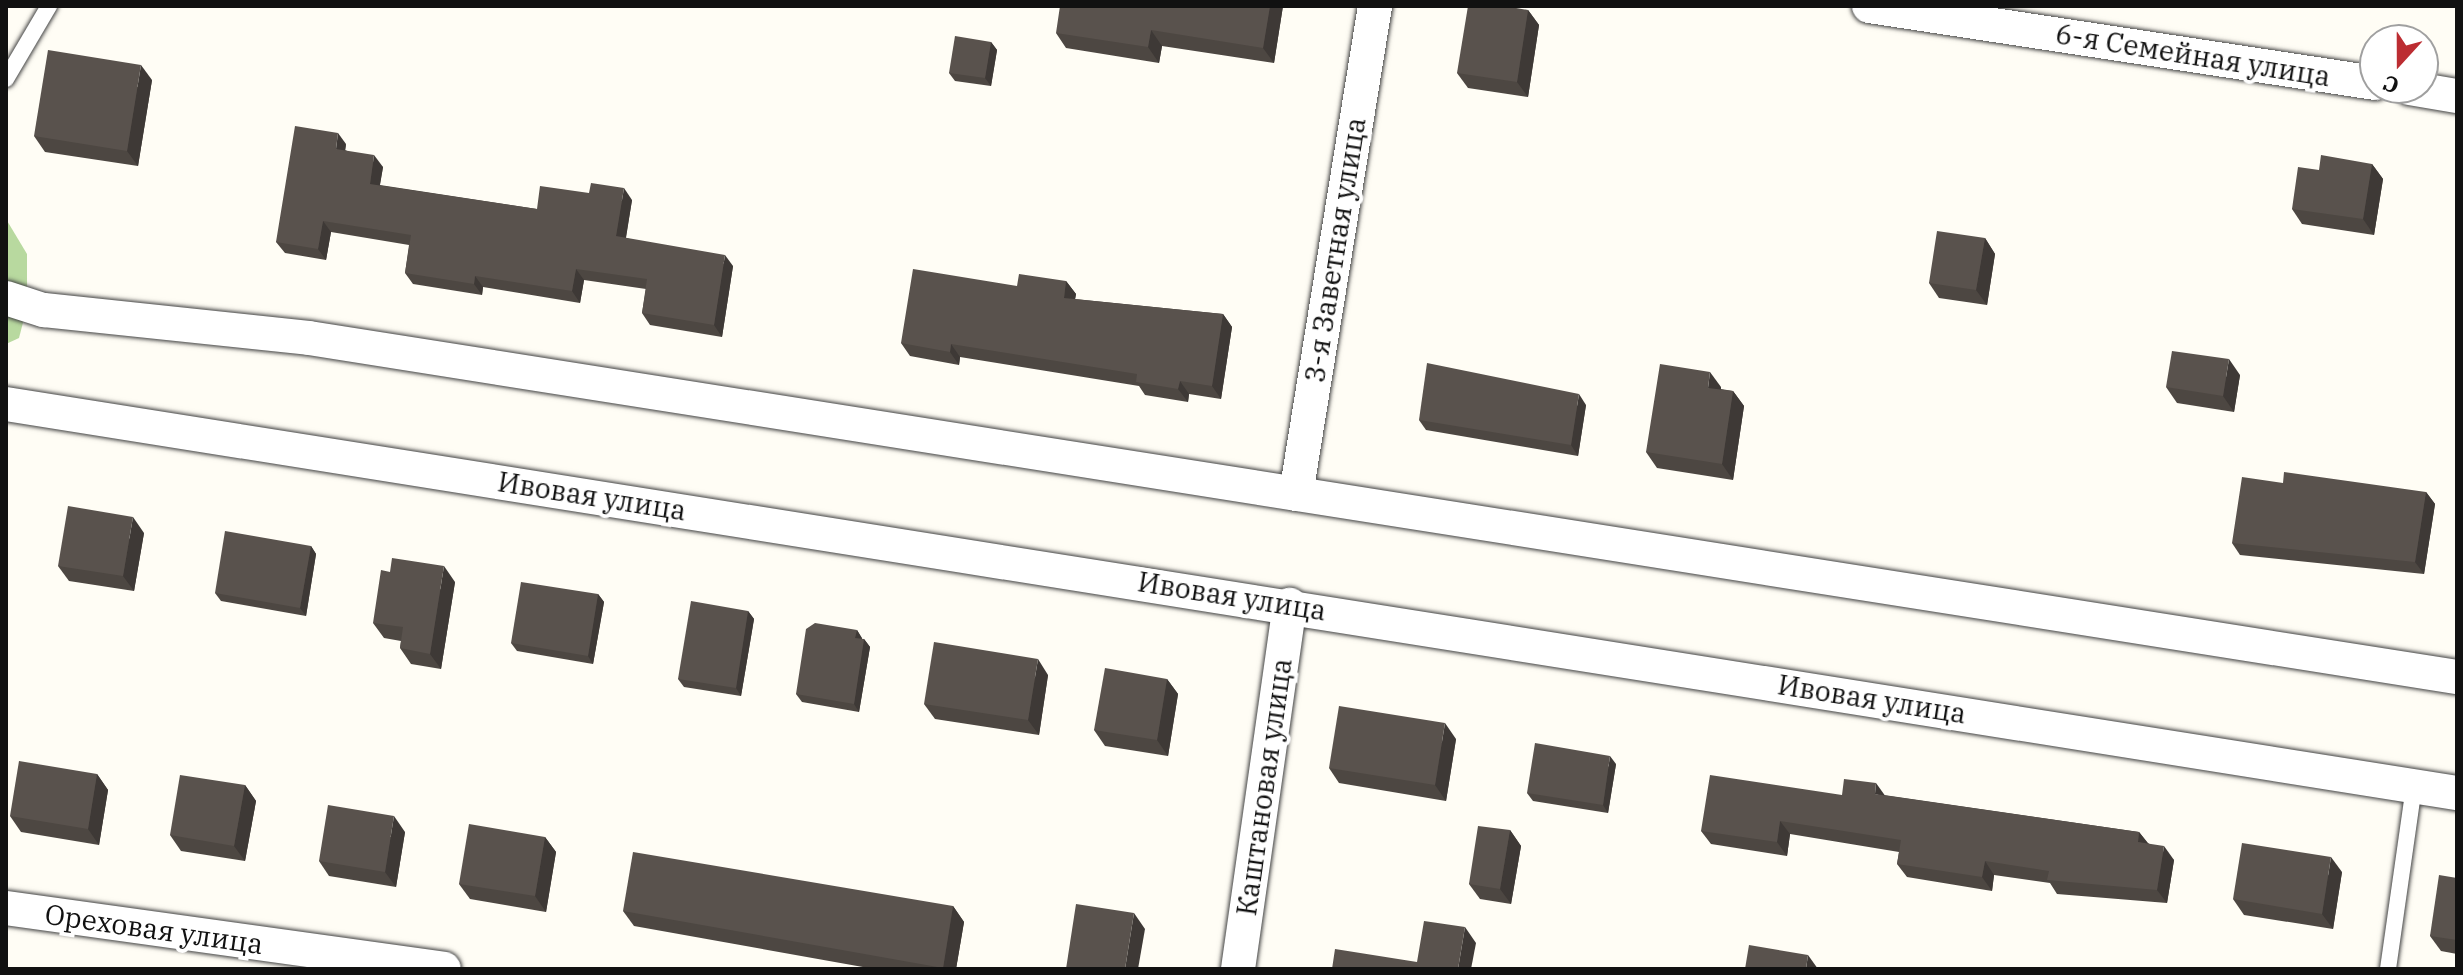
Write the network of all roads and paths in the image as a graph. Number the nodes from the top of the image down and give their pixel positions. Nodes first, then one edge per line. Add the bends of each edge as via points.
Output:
1 (49, 6) edge
2 (1375, 6) edge
3 (1869, 6) edge
4 (6, 79) edge
5 (2359, 81) edge
6 (6, 298) edge
7 (6, 404) edge
8 (1296, 494) junction
9 (1290, 605) junction
10 (2457, 677) edge
11 (2414, 786) junction
12 (2457, 793) edge
13 (6, 908) edge
14 (444, 969) edge
15 (1238, 969) edge
16 (2388, 969) edge

1 - 4 lane
2 - 8 street, 3-я Заветная улица
3 - 5 street, 6-я Семейная улица
6 - 8 street via 44,310 309,338
7 - 9 street, Ивовая улица
8 - 10 street
9 - 11 street, Ивовая улица
9 - 15 street, Каштановая улица
11 - 12 street, Ивовая улица
11 - 16 lane
13 - 14 street, Ореховая улица

